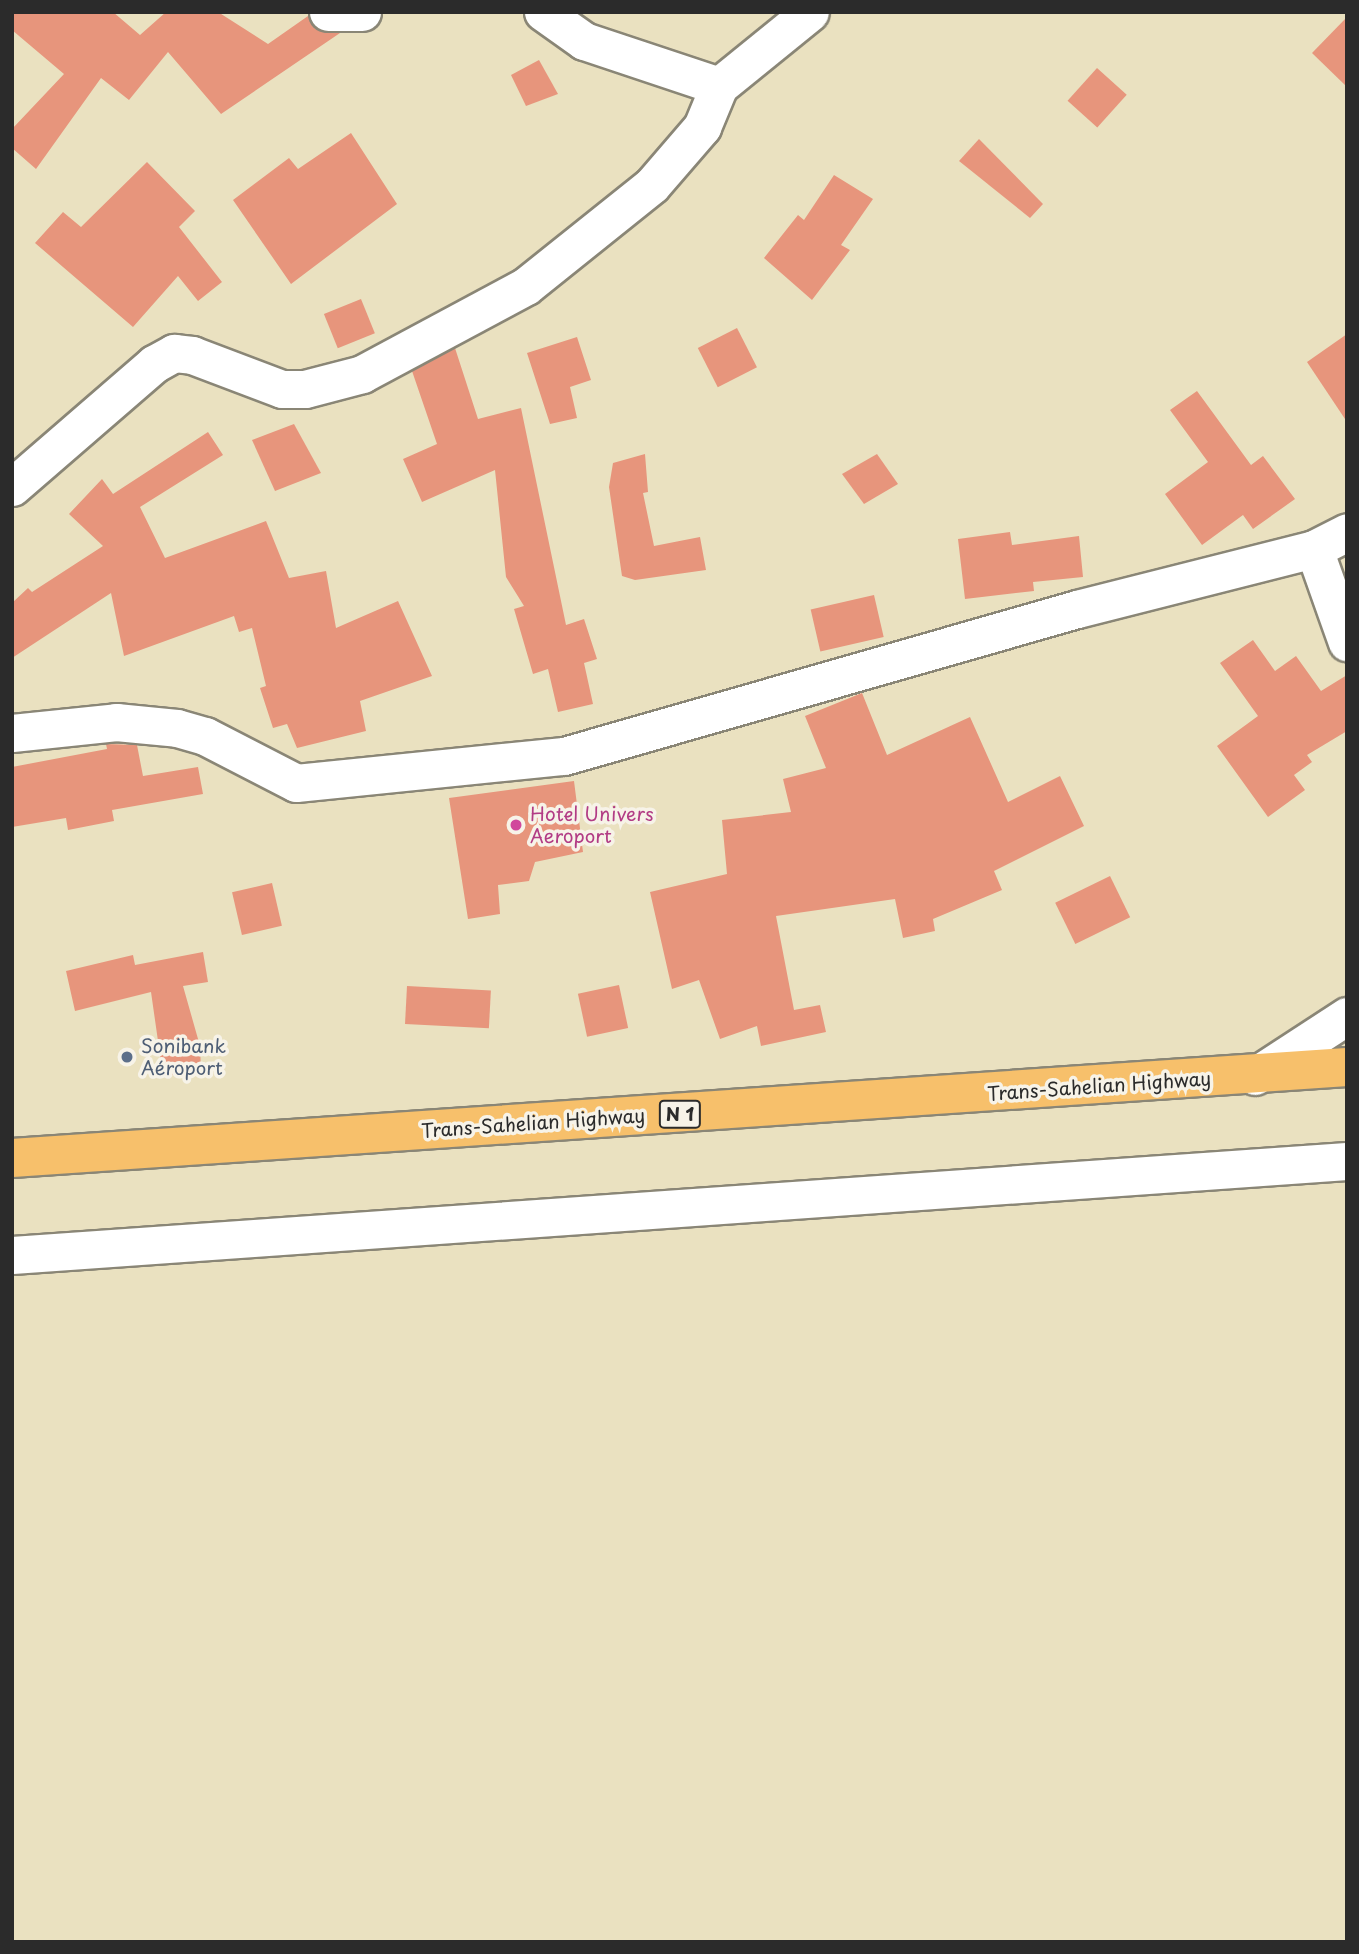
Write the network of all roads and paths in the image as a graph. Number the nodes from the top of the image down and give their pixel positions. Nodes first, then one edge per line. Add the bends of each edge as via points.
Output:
1 (328, 12) edge
2 (362, 12) edge
3 (543, 12) edge
4 (810, 12) edge
5 (719, 86) junction
6 (12, 487) edge
7 (1347, 532) edge
8 (1314, 549) junction
9 (1347, 642) edge
10 (12, 733) edge
11 (1347, 1016) edge
12 (1347, 1067) edge
13 (1255, 1076) junction
14 (12, 1158) edge
15 (1347, 1161) edge
16 (12, 1255) edge

1 - 2 street
3 - 5 street via 584,41
4 - 5 street
5 - 6 street via 702,127 652,185 526,286 453,329 362,374 305,388 282,389 192,355 174,354 154,364
7 - 8 street
8 - 9 street
8 - 10 street via 1077,609 564,756 296,783 205,736 177,728 116,722
11 - 13 street
12 - 13 highway, Trans-Sahelian Highway / N 1
13 - 14 highway, Trans-Sahelian Highway / N 1
15 - 16 street

